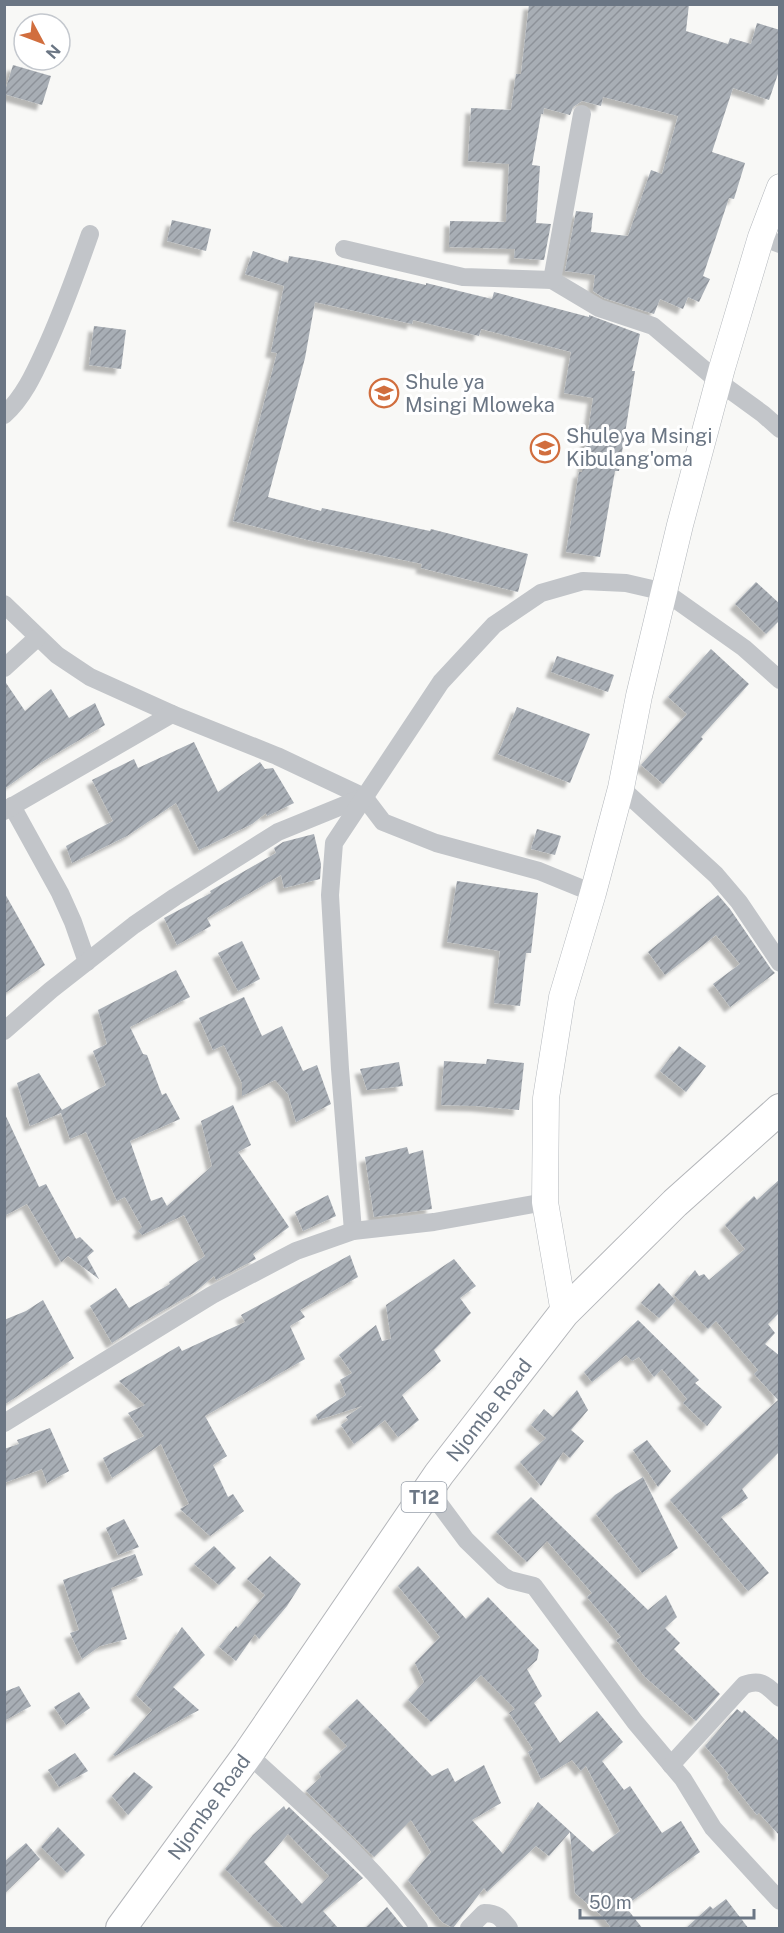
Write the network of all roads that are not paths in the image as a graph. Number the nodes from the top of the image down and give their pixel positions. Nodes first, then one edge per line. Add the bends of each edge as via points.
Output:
1 (582, 114) dead end
2 (780, 187) edge
3 (90, 234) dead end
4 (770, 241) edge
5 (344, 249) dead end
6 (552, 280) junction
7 (719, 382) junction
8 (4, 415) edge
9 (780, 429) edge
10 (665, 592) junction
11 (4, 604) edge
12 (37, 638) junction
13 (4, 668) edge
14 (780, 680) edge
15 (172, 714) junction
16 (621, 788) junction
17 (364, 797) junction
18 (8, 808) edge
19 (593, 893) junction
20 (87, 962) junction
21 (780, 963) edge
22 (4, 1031) edge
23 (779, 1111) edge
24 (545, 1202) junction
25 (353, 1231) junction
26 (564, 1313) junction
27 (4, 1423) edge
28 (429, 1490) junction
29 (780, 1698) edge
30 (248, 1754) junction
31 (671, 1765) junction
32 (780, 1901) edge
33 (121, 1929) edge
34 (419, 1929) edge
35 (470, 1929) edge
36 (509, 1929) edge

1 - 6 street
2 - 4 main road
3 - 8 street via 31,380
4 - 7 main road
5 - 6 street via 463,277
6 - 7 street via 599,308 653,326
7 - 9 street
7 - 10 main road
10 - 14 street via 744,648
10 - 16 main road
10 - 17 street via 626,583 583,581 541,593 494,625 441,682
11 - 12 street
12 - 13 street
12 - 15 street via 90,677
15 - 17 street via 277,756
15 - 18 street
16 - 19 main road
16 - 21 street via 716,875
17 - 19 street via 383,822 436,843 539,871
17 - 20 street via 278,832 175,897
17 - 25 street via 334,843 330,895
18 - 20 street via 60,893
19 - 24 main road via 562,998 547,1088
20 - 22 street
23 - 26 highway, Njombe Road / T12 via 675,1203
24 - 25 street via 434,1222
24 - 26 main road
25 - 27 street via 296,1251 212,1295
26 - 28 highway, Njombe Road / T12
28 - 30 highway, Njombe Road / T12
28 - 31 street via 465,1540 502,1576 534,1586
29 - 31 street via 761,1683 744,1685
30 - 33 highway, Njombe Road / T12
30 - 34 street via 350,1848
31 - 32 street via 713,1828
35 - 36 street via 484,1913 494,1913

